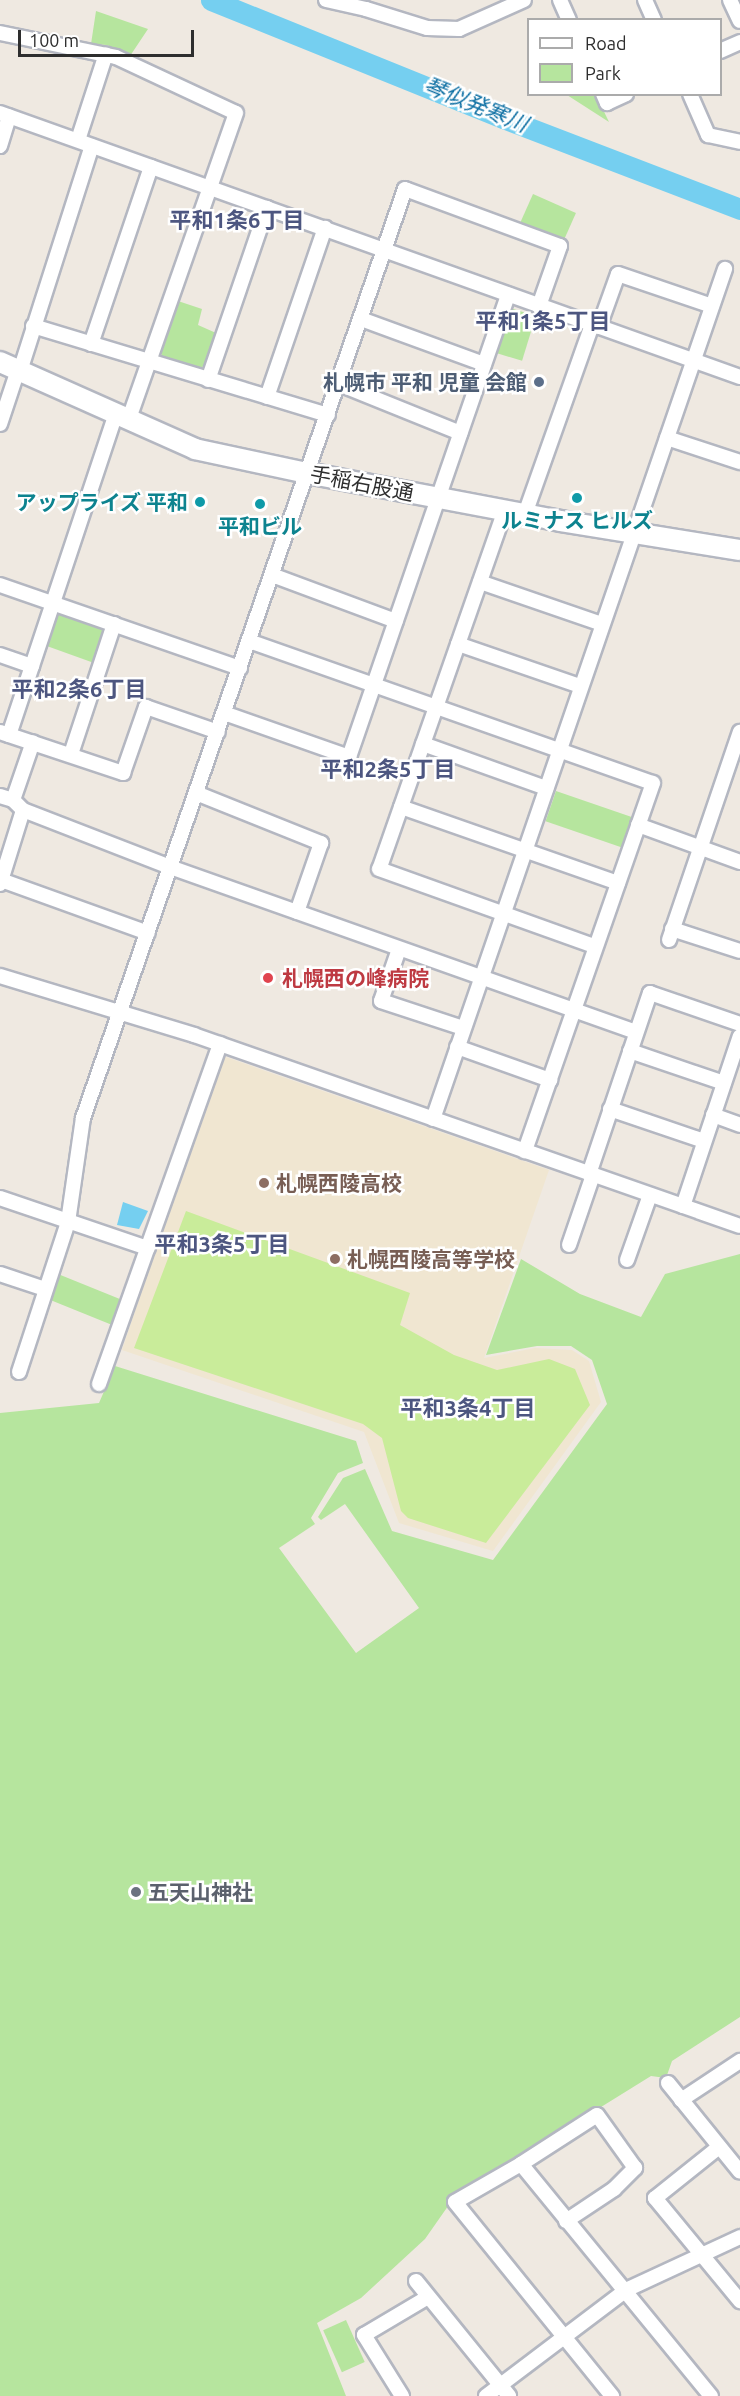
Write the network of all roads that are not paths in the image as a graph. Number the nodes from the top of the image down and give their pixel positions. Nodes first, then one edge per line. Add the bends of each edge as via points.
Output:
1 (326, 0) edge
2 (524, 0) edge
3 (560, 0) edge
4 (645, 0) edge
5 (730, 0) edge
6 (567, 18) edge
7 (653, 18) edge
8 (740, 21) edge
9 (0, 33) edge
10 (740, 42) edge
11 (722, 50) edge
12 (106, 54) junction
13 (604, 96) edge
14 (622, 96) edge
15 (691, 96) edge
16 (4, 114) edge
17 (78, 140) junction
18 (740, 142) edge
19 (0, 146) edge
20 (93, 146) junction
21 (152, 166) junction
22 (211, 187) junction
23 (267, 208) junction
24 (325, 228) junction
25 (385, 249) junction
26 (725, 269) dead end
27 (508, 295) junction
28 (539, 306) junction
29 (712, 306) junction
30 (361, 319) junction
31 (33, 326) junction
32 (595, 326) junction
33 (91, 344) junction
34 (693, 360) junction
35 (150, 362) junction
36 (484, 364) junction
37 (13, 367) edge
38 (740, 377) edge
39 (208, 380) junction
40 (339, 384) junction
41 (267, 397) junction
42 (328, 415) junction
43 (123, 417) junction
44 (0, 424) edge
45 (460, 433) junction
46 (667, 438) junction
47 (740, 462) edge
48 (307, 473) junction
49 (437, 498) junction
50 (505, 510) junction
51 (525, 514) junction
52 (634, 533) junction
53 (740, 550) edge
54 (272, 575) junction
55 (480, 582) junction
56 (0, 585) edge
57 (52, 603) junction
58 (396, 621) junction
59 (114, 624) junction
60 (602, 624) junction
61 (249, 641) junction
62 (458, 644) junction
63 (0, 655) edge
64 (32, 666) junction
65 (240, 668) junction
66 (374, 685) junction
67 (580, 686) junction
68 (436, 705) junction
69 (224, 713) junction
70 (218, 732) junction
71 (740, 732) edge
72 (4, 734) edge
73 (33, 742) junction
74 (423, 744) junction
75 (558, 748) junction
76 (71, 754) junction
77 (546, 788) junction
78 (196, 793) junction
79 (12, 802) edge
80 (401, 807) junction
81 (638, 825) junction
82 (700, 848) junction
83 (524, 850) junction
84 (740, 862) edge
85 (170, 867) junction
86 (1, 882) edge
87 (618, 883) junction
88 (297, 912) junction
89 (503, 913) junction
90 (148, 933) junction
91 (594, 946) junction
92 (399, 949) junction
93 (740, 951) edge
94 (0, 976) edge
95 (481, 978) junction
96 (574, 1010) junction
97 (121, 1013) junction
98 (740, 1023) edge
99 (464, 1028) junction
100 (636, 1032) junction
101 (740, 1036) edge
102 (220, 1044) junction
103 (457, 1047) junction
104 (630, 1051) junction
105 (734, 1071) edge
106 (550, 1080) junction
107 (724, 1083) junction
108 (610, 1109) junction
109 (713, 1115) junction
110 (433, 1119) junction
111 (740, 1125) edge
112 (704, 1141) junction
113 (525, 1151) junction
114 (591, 1174) junction
115 (650, 1195) junction
116 (0, 1198) edge
117 (683, 1206) junction
118 (68, 1222) junction
119 (740, 1226) edge
120 (569, 1245) dead end
121 (148, 1248) junction
122 (627, 1260) dead end
123 (0, 1274) edge
124 (45, 1289) junction
125 (19, 1372) dead end
126 (99, 1384) dead end
127 (740, 2061) edge
128 (668, 2083) dead end
129 (681, 2100) junction
130 (719, 2147) junction
131 (521, 2164) junction
132 (740, 2172) edge
133 (566, 2220) junction
134 (740, 2237) edge
135 (703, 2254) junction
136 (416, 2281) dead end
137 (623, 2291) junction
138 (428, 2297) junction
139 (740, 2301) edge
140 (564, 2337) junction
141 (505, 2391) edge
142 (402, 2396) edge
143 (486, 2396) edge
144 (612, 2396) edge
145 (711, 2396) edge

1 - 2 street via 427,28 459,29
3 - 6 street
4 - 7 street
5 - 8 street
9 - 12 street
10 - 11 street
12 - 17 street
12 - 22 street via 236,113
13 - 14 street via 607,103
15 - 18 street via 708,135
16 - 17 street
16 - 19 street
17 - 20 street
20 - 21 street
20 - 31 street
21 - 22 street
21 - 33 street
22 - 23 street
22 - 35 street
23 - 24 street
23 - 39 street
24 - 25 street
24 - 41 street
25 - 27 street
25 - 28 street via 405,189 560,246
25 - 30 street
26 - 29 street
27 - 28 street
27 - 36 street
28 - 32 street
29 - 32 street via 618,274
29 - 34 street
30 - 36 street
30 - 40 street
31 - 33 street
31 - 37 street
32 - 34 street
32 - 51 street
33 - 35 street
34 - 38 street
34 - 46 street
35 - 39 street
35 - 43 street
36 - 45 street
37 - 43 street, 手稲右股通
37 - 44 street
39 - 41 street
40 - 42 street
40 - 45 street
41 - 42 street
42 - 48 street
43 - 48 street, 手稲右股通 via 195,449
43 - 57 street
45 - 49 street
46 - 47 street
46 - 52 street
48 - 49 street, 手稲右股通
48 - 54 street
49 - 50 street, 手稲右股通
49 - 58 street
50 - 51 street, 手稲右股通
50 - 55 street
51 - 52 street, 手稲右股通
52 - 53 street, 手稲右股通
52 - 60 street
54 - 58 street
54 - 61 street
55 - 60 street
55 - 62 street
56 - 57 street
57 - 59 street
57 - 64 street
58 - 66 street
59 - 65 street
59 - 76 street
60 - 67 street
61 - 65 street
61 - 66 street
62 - 67 street
62 - 68 street
63 - 64 street
64 - 72 street
65 - 69 street
66 - 68 street
66 - 69 street via 348,757
67 - 75 street
68 - 74 street
68 - 75 street
69 - 70 street
70 - 76 street via 146,706 123,773
70 - 78 street
71 - 82 street
72 - 73 street
73 - 76 street
73 - 79 street
74 - 77 street
74 - 80 street
75 - 77 street
75 - 81 street via 653,783
77 - 83 street
78 - 85 street
78 - 88 street via 321,843
79 - 85 street
79 - 86 street
80 - 83 street
80 - 89 street via 379,869
81 - 82 street
81 - 87 street
82 - 84 street
82 - 93 street via 671,934
83 - 87 street
83 - 89 street
85 - 88 street
85 - 90 street
86 - 90 street
87 - 91 street
88 - 92 street
89 - 91 street
89 - 95 street
90 - 97 street
91 - 96 street
92 - 95 street
92 - 99 street via 381,1001
94 - 97 street
95 - 96 street
95 - 99 street
96 - 100 street
96 - 106 street
97 - 102 street
97 - 118 street via 83,1118
98 - 100 street via 650,993
99 - 103 street
100 - 104 street
101 - 105 street
102 - 110 street
102 - 121 street
103 - 106 street
103 - 110 street
104 - 107 street
104 - 108 street
105 - 107 street
106 - 113 street
107 - 109 street
108 - 112 street
108 - 114 street
109 - 111 street
109 - 112 street
110 - 113 street
112 - 117 street
113 - 114 street
114 - 115 street
114 - 120 street
115 - 117 street
115 - 122 street
116 - 118 street
117 - 119 street
118 - 121 street
118 - 124 street
121 - 126 street
123 - 124 street
124 - 125 street
127 - 129 street
128 - 129 street
129 - 130 street
130 - 132 street
130 - 135 street via 655,2198
131 - 133 street
131 - 133 street via 597,2115 635,2168 614,2189
131 - 140 street via 455,2202
133 - 137 street
134 - 135 street
135 - 137 street
135 - 139 street
136 - 138 street
137 - 140 street
137 - 145 street
138 - 141 street
138 - 142 street via 364,2335
140 - 141 street
140 - 144 street
141 - 143 street

